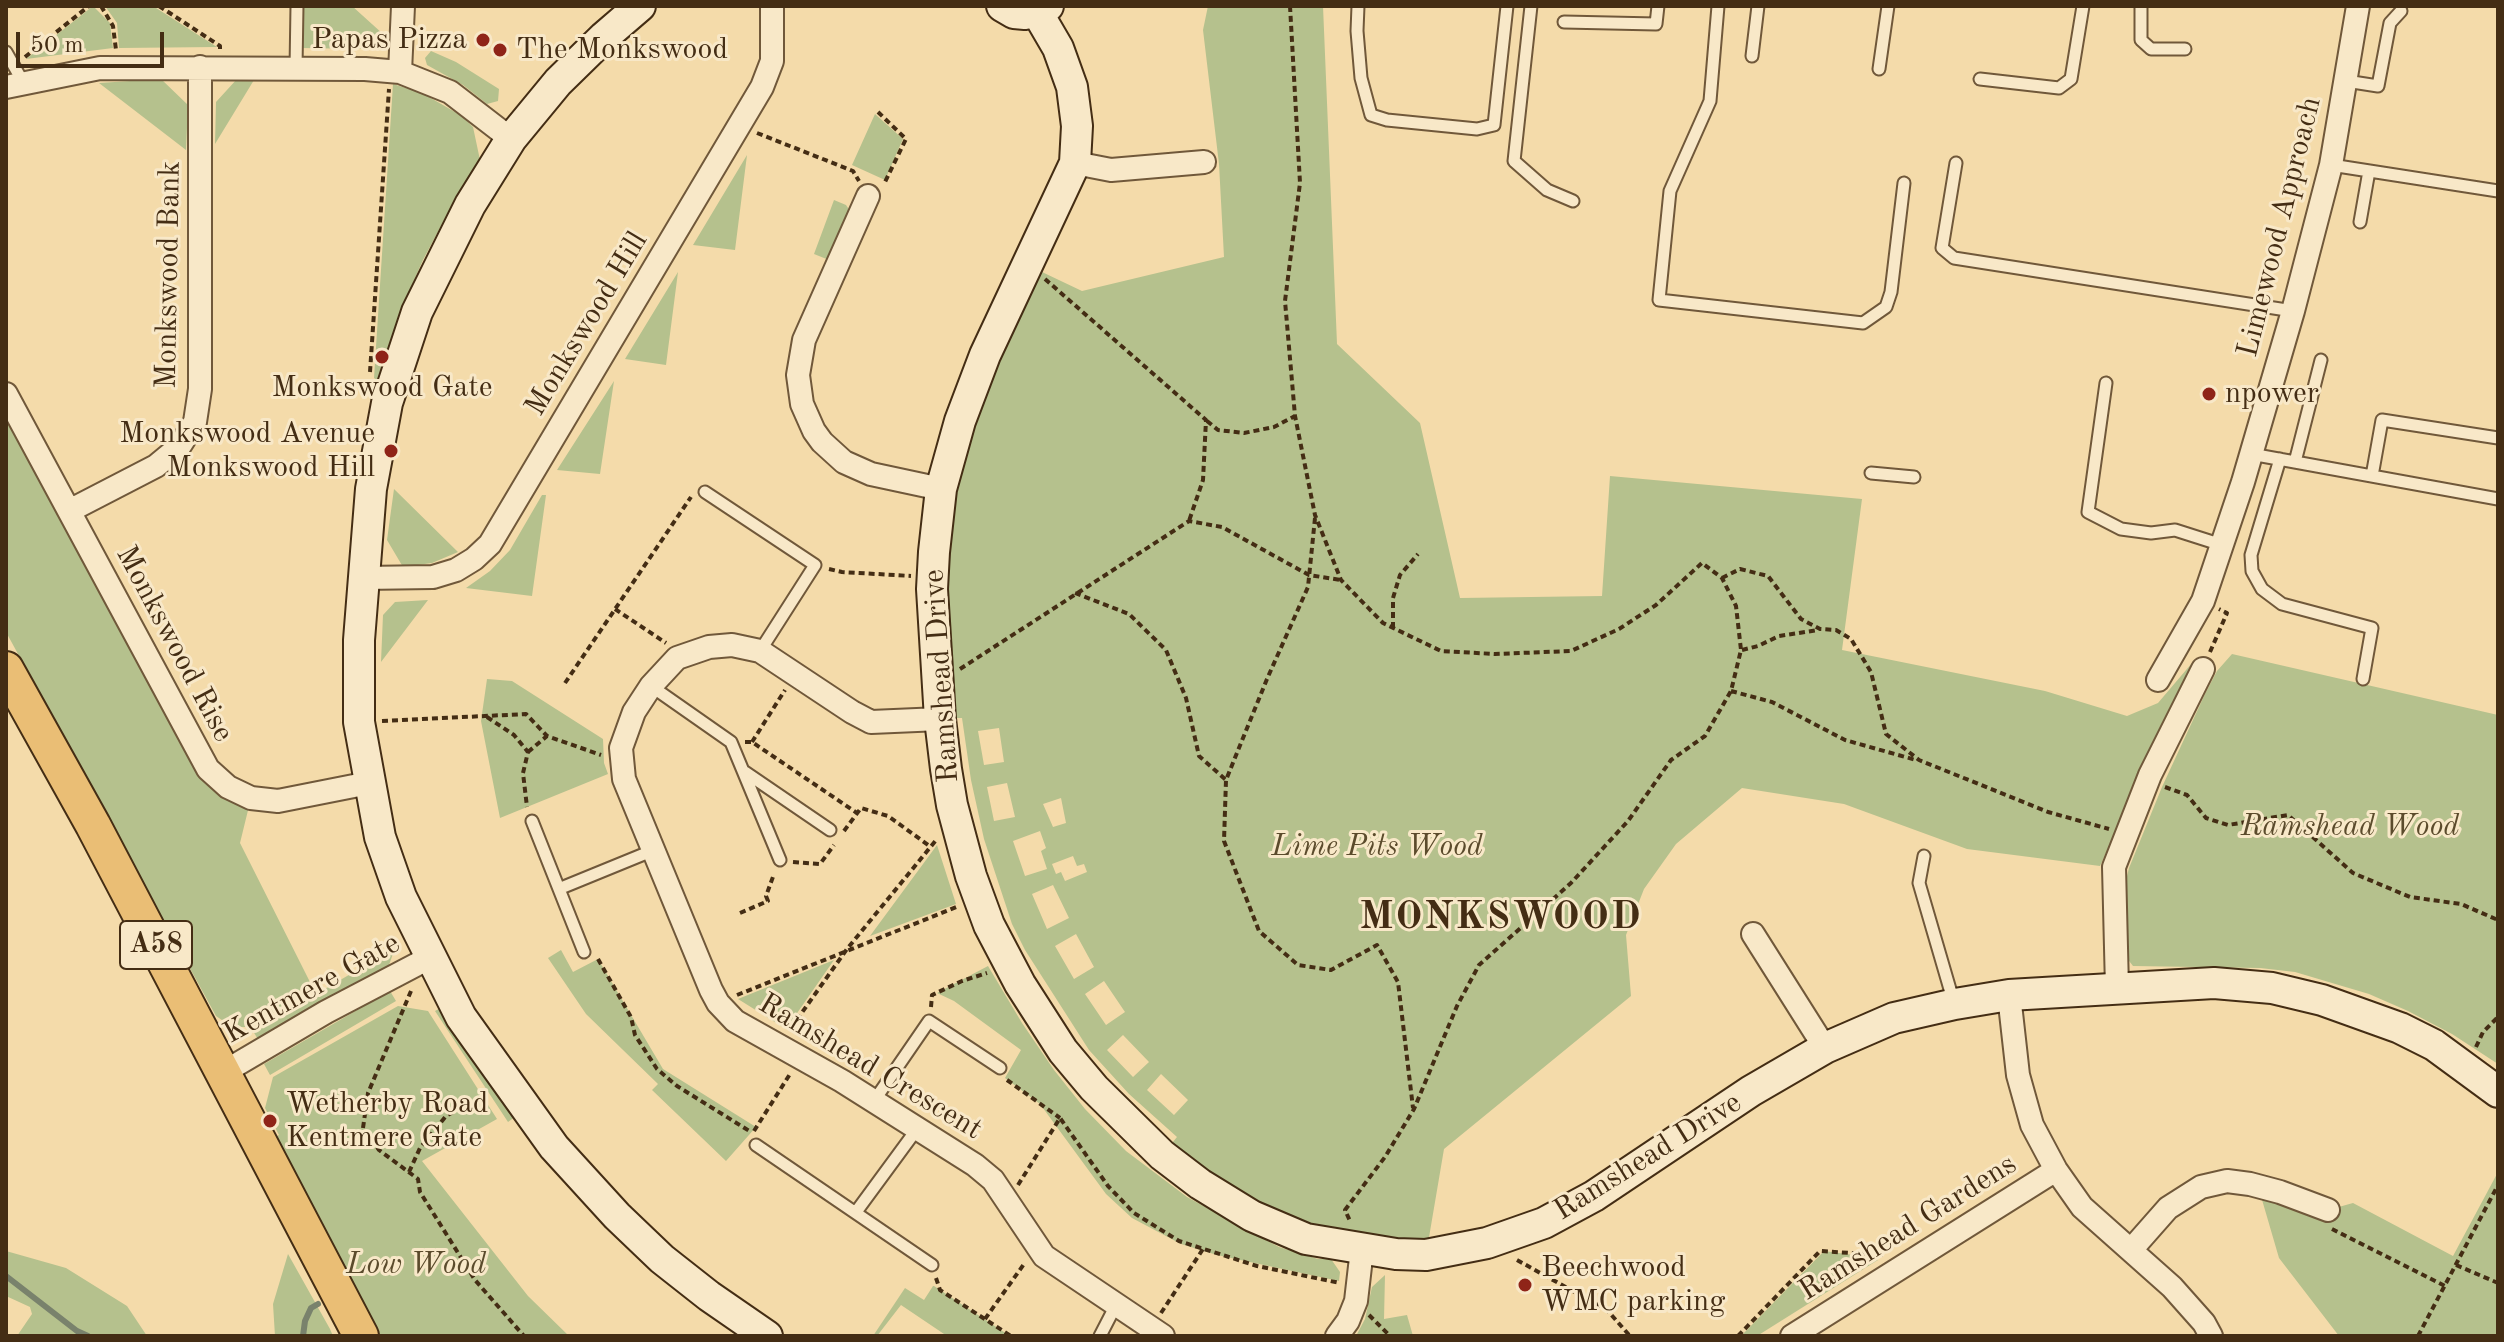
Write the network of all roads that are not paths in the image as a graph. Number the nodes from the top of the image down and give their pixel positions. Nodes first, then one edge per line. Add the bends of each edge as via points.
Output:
1 (297, 6) edge
2 (403, 6) edge
3 (640, 6) edge
4 (772, 6) edge
5 (1002, 6) edge
6 (1358, 6) edge
7 (1507, 6) edge
8 (1531, 6) edge
9 (1658, 6) edge
10 (1718, 6) edge
11 (1758, 6) edge
12 (1888, 6) edge
13 (2083, 6) edge
14 (2141, 6) edge
15 (2358, 6) edge
16 (1043, 9) edge
17 (2401, 11) dead end
18 (1564, 22) dead end
19 (2185, 49) dead end
20 (6, 52) edge
21 (1752, 56) dead end
22 (210, 67) junction
23 (296, 68) junction
24 (1879, 69) dead end
25 (396, 71) junction
26 (14, 78) edge
27 (1980, 79) dead end
28 (2346, 81) junction
29 (511, 139) junction
30 (1204, 162) dead end
31 (1075, 163) junction
32 (1956, 163) dead end
33 (2331, 165) junction
34 (2369, 171) junction
35 (1904, 183) dead end
36 (2498, 191) edge
37 (868, 196) road end
38 (1573, 201) dead end
39 (2360, 222) dead end
40 (2293, 311) junction
41 (2321, 360) dead end
42 (2106, 383) dead end
43 (6, 394) edge
44 (2498, 438) edge
45 (2251, 454) junction
46 (2280, 459) junction
47 (2295, 462) junction
48 (1871, 473) dead end
49 (2372, 476) junction
50 (1914, 477) dead end
51 (941, 489) junction
52 (705, 492) road end
53 (2498, 499) edge
54 (69, 511) junction
55 (2222, 545) junction
56 (363, 578) junction
57 (760, 651) junction
58 (6, 669) edge
59 (2203, 669) road end
60 (2363, 679) dead end
61 (2158, 680) dead end
62 (651, 686) junction
63 (940, 719) junction
64 (743, 771) junction
65 (369, 783) junction
66 (532, 821) road end
67 (830, 830) dead end
68 (654, 850) junction
69 (1924, 856) dead end
70 (780, 860) road end
71 (561, 888) junction
72 (1753, 934) dead end
73 (584, 952) road end
74 (429, 958) junction
75 (2117, 988) junction
76 (2009, 995) junction
77 (1955, 1004) junction
78 (1825, 1048) junction
79 (1000, 1068) road end
80 (224, 1072) junction
81 (2498, 1092) edge
82 (874, 1101) junction
83 (917, 1129) junction
84 (756, 1145) dead end
85 (2056, 1170) junction
86 (2328, 1210) road end
87 (856, 1212) junction
88 (1362, 1249) junction
89 (2131, 1250) junction
90 (932, 1265) road end
91 (1116, 1305) junction
92 (1157, 1332) edge
93 (759, 1334) edge
94 (361, 1336) edge
95 (1100, 1336) edge
96 (1337, 1336) edge
97 (1792, 1336) edge
98 (2211, 1336) edge

1 - 23 lane
2 - 25 street
3 - 29 street via 558,82
4 - 56 street, Monkswood Hill via 772,61 762,87 490,544 456,570 433,577
5 - 16 street via 1014,13
6 - 7 lane via 1361,78 1371,115 1477,129 1494,125
8 - 38 lane via 1514,161 1547,190
9 - 18 lane via 1656,24
10 - 35 lane via 1710,101 1670,191 1659,300 1863,323 1886,307 1891,292
11 - 21 lane
12 - 24 lane
13 - 27 lane via 2071,79 2059,88
14 - 19 lane via 2141,40 2151,49
15 - 28 street, Limewood Approach
16 - 31 street, Ramshead Drive via 1072,87
17 - 28 lane via 2390,23 2378,86
20 - 26 lane
22 - 23 street
22 - 26 street via 100,68
22 - 54 street, Monkswood Bank via 195,422 179,447 156,466
23 - 25 street
25 - 29 street via 450,92
28 - 33 street, Limewood Approach
29 - 56 street via 470,205 417,312 387,403 371,489
30 - 31 street via 1111,170
31 - 51 street, Ramshead Drive via 985,355
32 - 40 lane via 1942,248 1954,258
33 - 34 lane
33 - 40 street, Limewood Approach
34 - 36 lane
34 - 39 lane
37 - 51 street via 804,340 798,375 802,404 822,442 844,462 871,474
40 - 45 street, Limewood Approach
41 - 47 lane
42 - 55 lane via 2088,512 2121,529 2175,530
43 - 54 street, Monkswood Rise
44 - 49 lane via 2382,420
45 - 46 lane
45 - 55 street, Limewood Approach
46 - 47 lane
46 - 60 lane via 2251,555 2252,571 2262,589 2282,604 2372,628
47 - 49 lane
48 - 50 lane
49 - 53 lane
51 - 63 street, Ramshead Drive via 933,577
52 - 57 lane via 815,565
54 - 65 street, Monkswood Rise via 208,769 251,798 278,801
55 - 61 street, Limewood Approach via 2203,601
56 - 65 street via 357,679
57 - 62 street, Ramshead Crescent via 709,647 677,658
57 - 63 street via 871,722
58 - 80 main road, A58
59 - 75 street via 2148,781 2114,867
62 - 64 lane via 731,742
62 - 68 street, Ramshead Crescent via 621,748 624,779
63 - 88 street, Ramshead Drive via 955,817 979,898 1040,1017 1094,1088 1162,1155 1252,1216 1306,1239
64 - 67 lane
64 - 70 lane
65 - 74 street via 380,837
66 - 71 lane
68 - 71 lane
68 - 82 street, Ramshead Crescent via 718,1003 735,1021
69 - 77 lane via 1919,883
71 - 73 lane
72 - 78 street
74 - 80 street, Kentmere Gate
74 - 93 street via 461,1017 554,1147 617,1216
75 - 76 street, Ramshead Drive
75 - 81 street, Ramshead Drive via 2214,983 2272,988 2367,1015 2434,1045
76 - 77 street, Ramshead Drive
76 - 85 street via 2018,1075 2032,1125
77 - 78 street, Ramshead Drive via 1894,1018
78 - 88 street, Ramshead Drive via 1544,1223 1487,1243 1426,1255
79 - 82 lane via 929,1021
80 - 94 main road, A58
82 - 83 street, Ramshead Crescent
83 - 87 lane
83 - 91 street, Ramshead Crescent via 993,1180 1044,1256
84 - 87 lane
85 - 89 street via 2082,1207
85 - 97 street, Ramshead Gardens
86 - 89 street via 2280,1192 2227,1181 2201,1187 2168,1208
87 - 90 lane
88 - 96 street via 1358,1287 1348,1321
89 - 98 street via 2172,1287
91 - 92 street, Ramshead Crescent
91 - 95 lane

